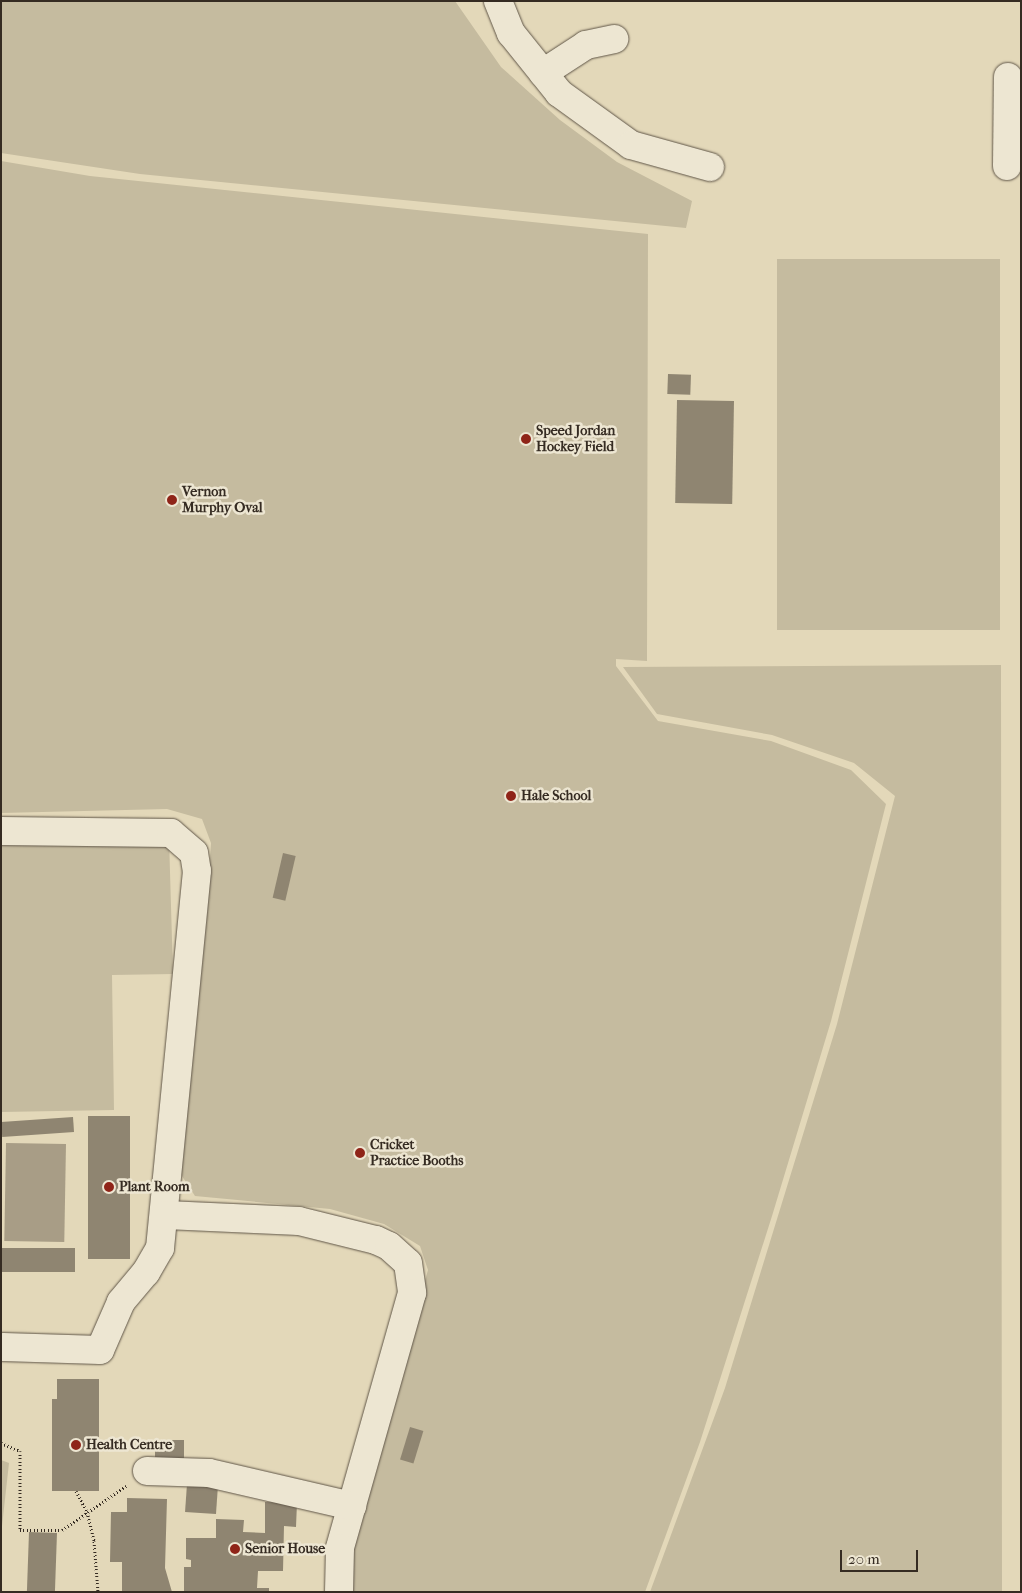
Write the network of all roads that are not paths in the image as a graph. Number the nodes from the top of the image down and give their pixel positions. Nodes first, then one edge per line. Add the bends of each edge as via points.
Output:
1 (498, 1) edge
2 (614, 39) dead end
3 (543, 73) junction
4 (1008, 77) dead end
5 (1007, 166) dead end
6 (710, 167) dead end
7 (1, 832) edge
8 (166, 1215) junction
9 (3, 1347) dead end
10 (147, 1471) road end
11 (352, 1506) junction
12 (338, 1592) edge

1 - 3 lane via 511,33
2 - 3 lane via 586,45
3 - 6 lane via 559,93 631,145
4 - 5 lane
7 - 8 lane via 154,830 171,833 194,853 196,891 171,1122
8 - 9 lane via 160,1248 146,1272 121,1302 100,1350
8 - 11 lane via 299,1221 376,1240 389,1246 408,1264 412,1294
10 - 11 lane via 210,1473
11 - 12 lane via 340,1548

